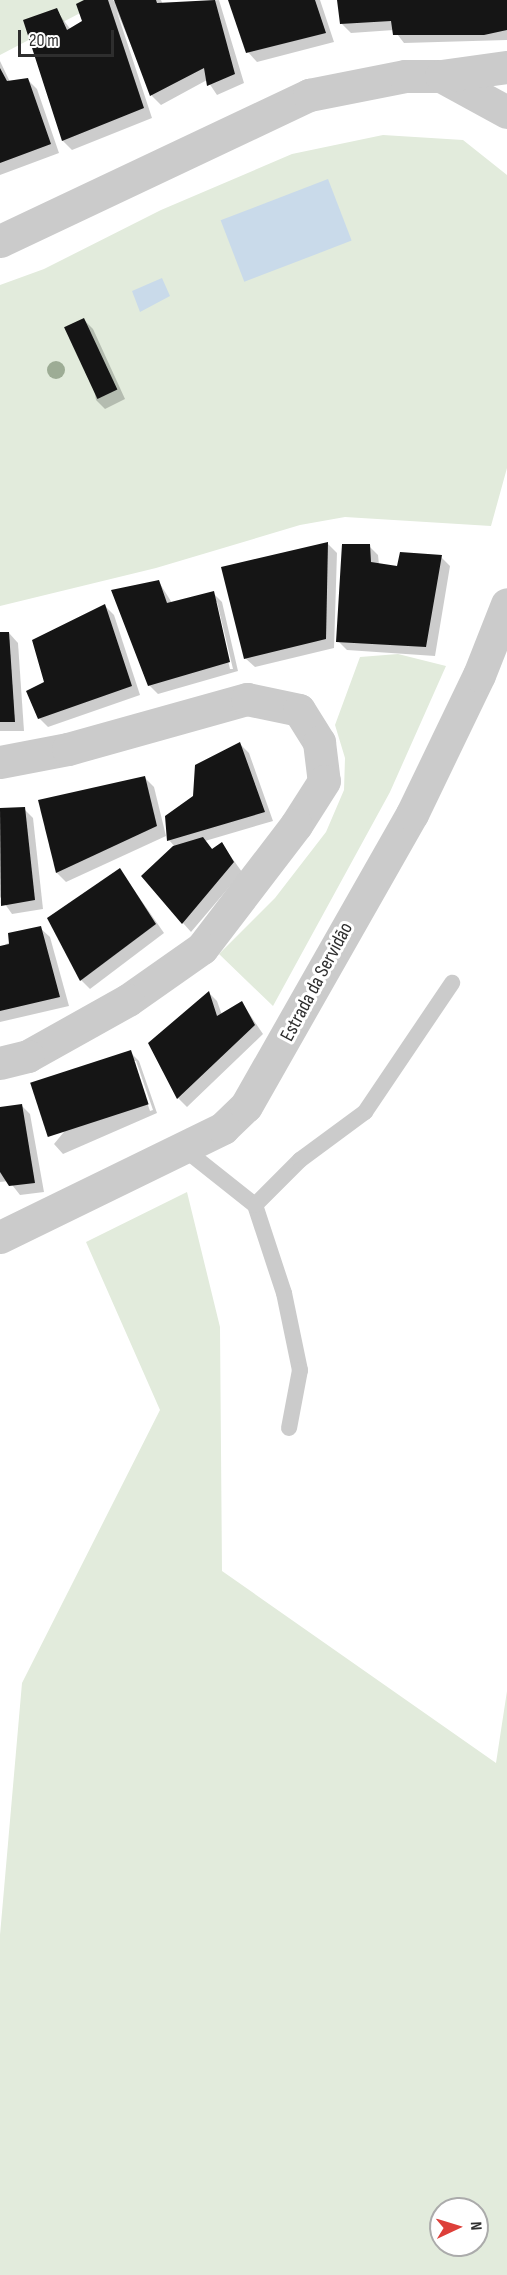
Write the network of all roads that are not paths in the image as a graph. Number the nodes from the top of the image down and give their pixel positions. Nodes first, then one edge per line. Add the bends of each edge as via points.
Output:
1 (507, 67) edge
2 (441, 76) junction
3 (507, 112) edge
4 (0, 241) edge
5 (507, 604) edge
6 (0, 762) edge
7 (452, 982) dead end
8 (0, 1063) edge
9 (183, 1148) junction
10 (255, 1205) junction
11 (0, 1237) edge
12 (289, 1428) dead end

1 - 2 street
2 - 3 street
2 - 4 street via 405,76 309,95
5 - 9 street, Estrada da Servidão via 479,675 412,814 300,1017 246,1106 223,1128
6 - 8 street via 68,749 247,699 298,710 319,742 324,782 202,948 128,1000 27,1056
7 - 10 lane via 365,1112 300,1160
9 - 10 lane
9 - 11 street, Estrada da Servidão
10 - 12 lane via 284,1293 300,1370

